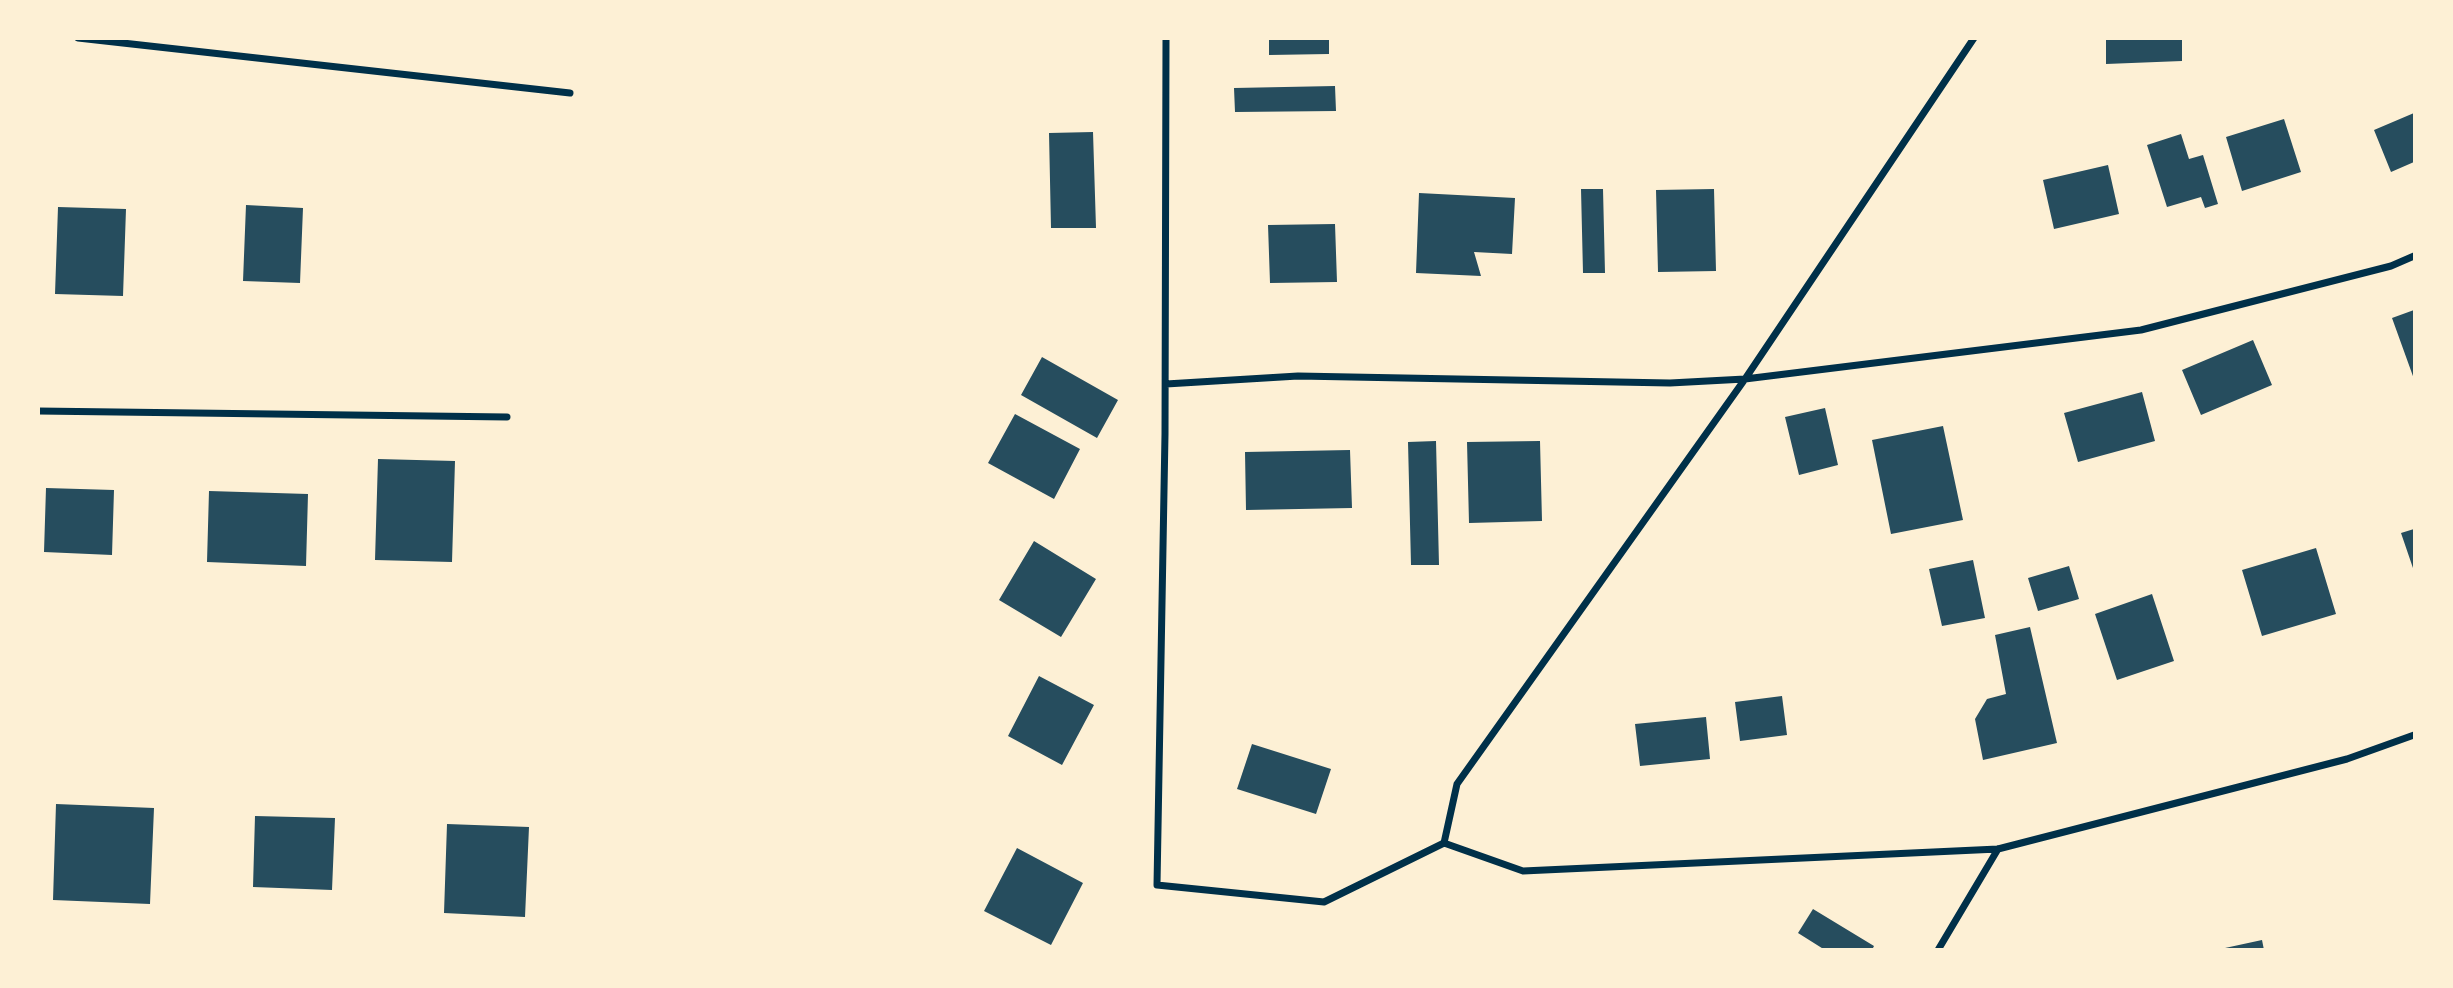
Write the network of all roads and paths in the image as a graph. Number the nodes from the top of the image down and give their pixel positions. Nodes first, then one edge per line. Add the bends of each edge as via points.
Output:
1 (78, 38) edge
2 (1166, 38) edge
3 (1974, 38) edge
4 (570, 93) dead end
5 (2414, 256) edge
6 (1745, 379) junction
7 (1166, 384) junction
8 (38, 411) edge
9 (508, 417) dead end
10 (2414, 735) edge
11 (1444, 843) junction
12 (1998, 849) junction
13 (1938, 950) edge

1 - 4 street
2 - 7 street
3 - 6 street
5 - 6 street via 2391,266 2141,330
6 - 7 street via 1670,383 1298,376
6 - 11 street via 1457,784
7 - 11 street via 1157,885 1324,902
8 - 9 street
10 - 12 street via 2347,759
11 - 12 street via 1523,871
12 - 13 street

